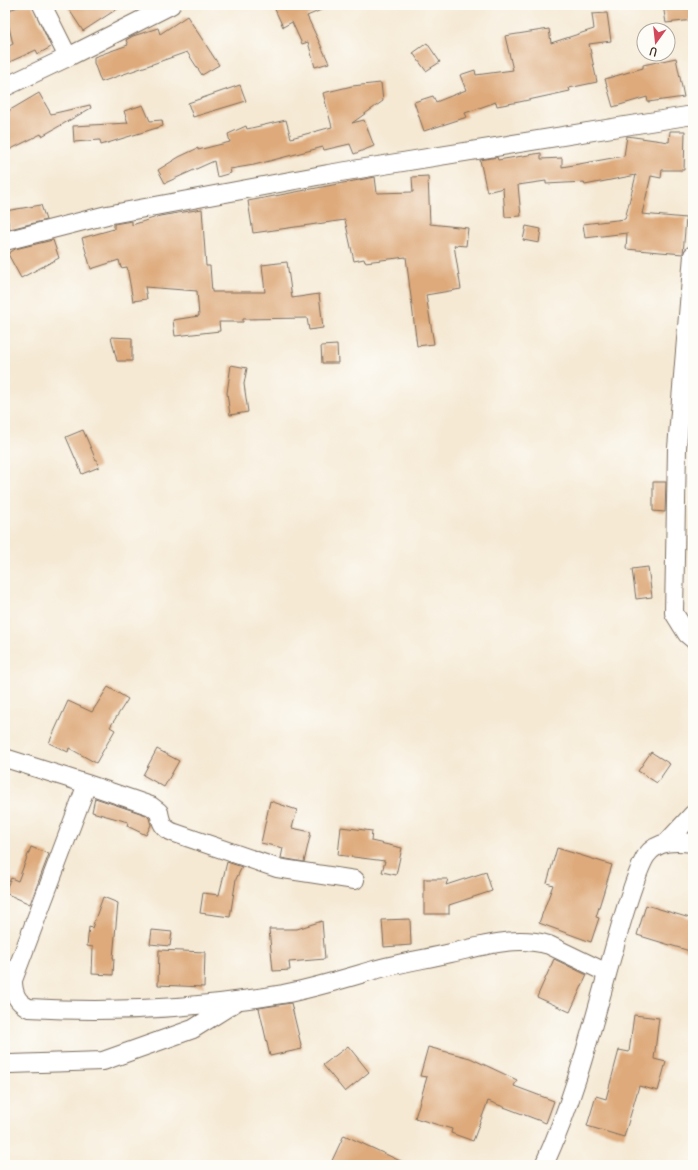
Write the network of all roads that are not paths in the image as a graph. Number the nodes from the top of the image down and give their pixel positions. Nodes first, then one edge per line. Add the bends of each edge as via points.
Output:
1 (42, 5) edge
2 (171, 5) edge
3 (68, 57) junction
4 (5, 87) edge
5 (693, 115) edge
6 (5, 241) edge
7 (693, 255) edge
8 (693, 639) edge
9 (5, 758) edge
10 (88, 784) junction
11 (693, 814) edge
12 (667, 842) junction
13 (693, 843) edge
14 (355, 880) dead end
15 (608, 973) junction
16 (238, 1001) junction
17 (10, 1064) dead end
18 (544, 1165) edge

1 - 3 street
2 - 3 street
3 - 4 street
5 - 6 street via 328,174 107,215
7 - 8 street via 677,448 674,613
9 - 10 street
10 - 14 street via 155,808 159,812 160,822 164,828 175,833 277,868
10 - 16 street via 18,965 13,980 15,996 21,1004 29,1008 46,1009 151,1008
11 - 12 street
12 - 13 street
12 - 15 street via 646,855 630,895
15 - 16 street via 549,945 519,940 382,968 309,989
15 - 18 street via 570,1101
16 - 17 street via 192,1029 103,1060

